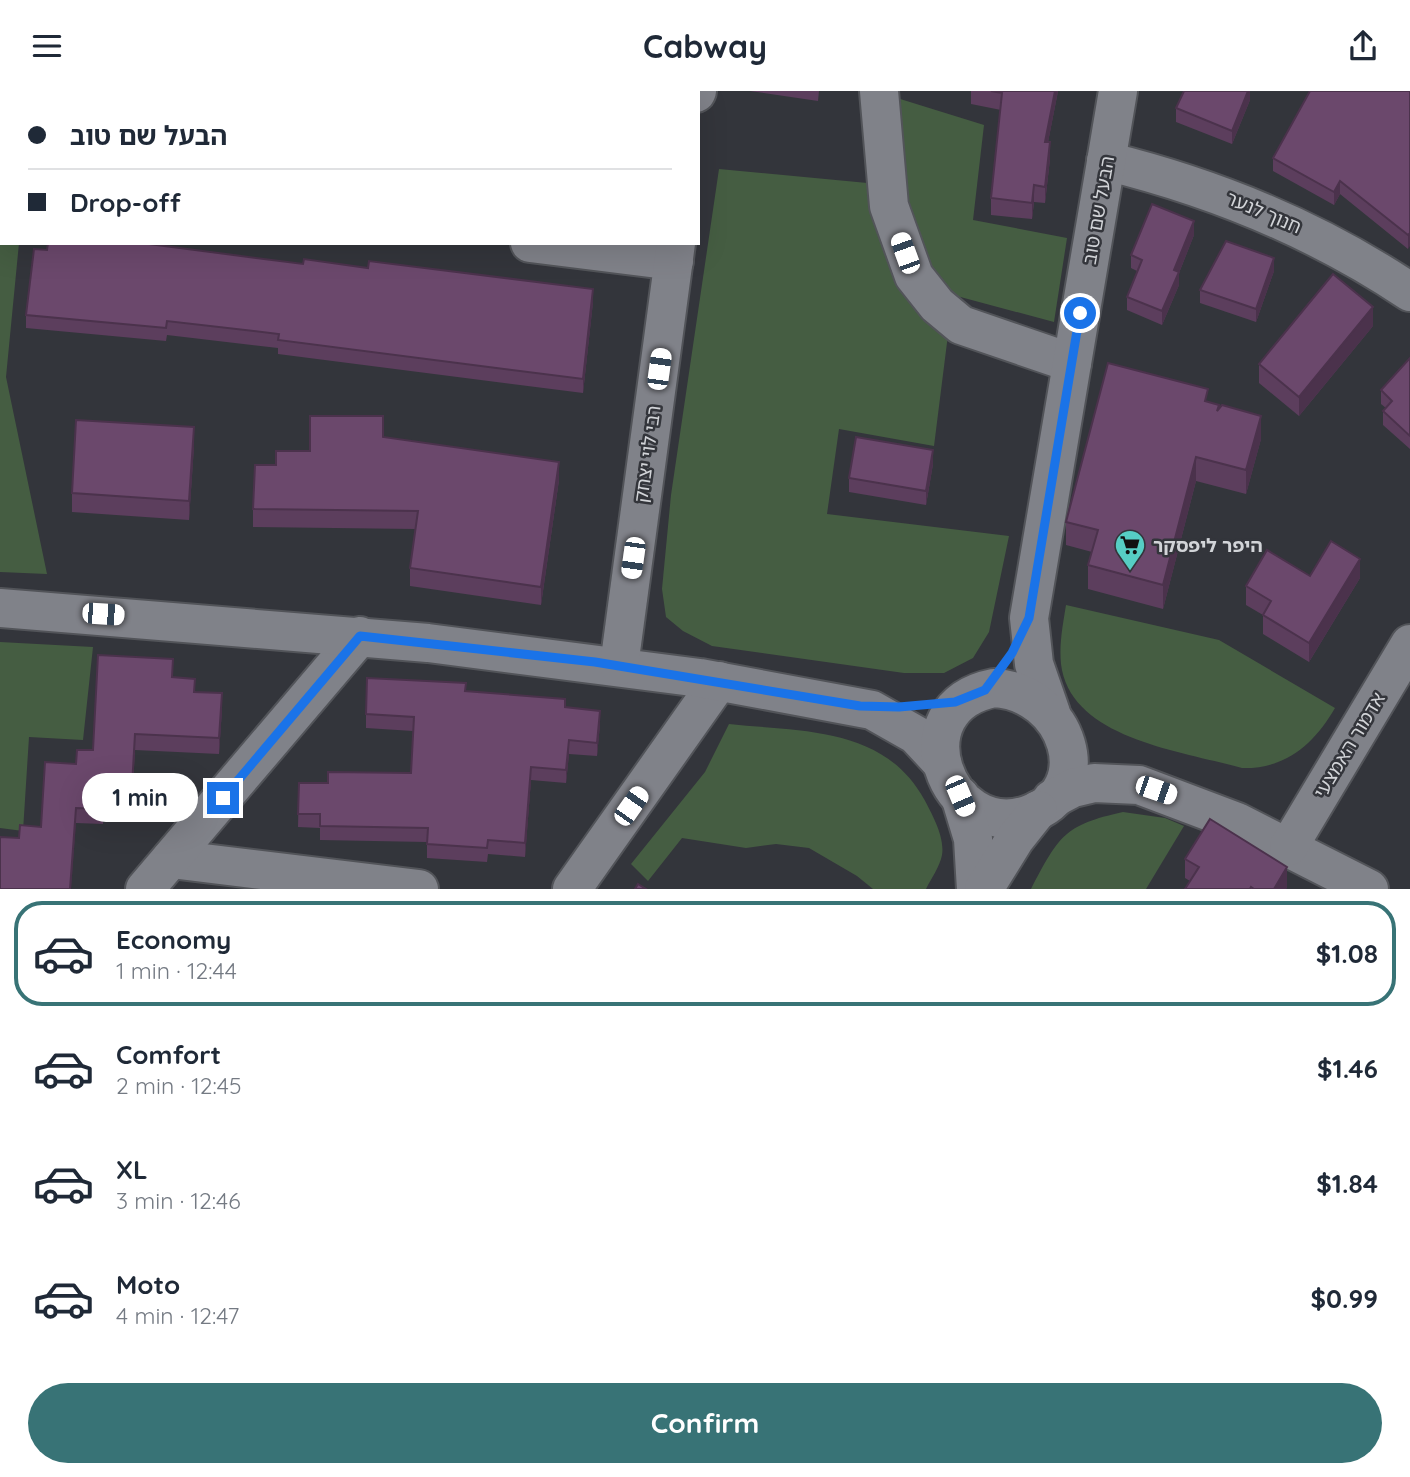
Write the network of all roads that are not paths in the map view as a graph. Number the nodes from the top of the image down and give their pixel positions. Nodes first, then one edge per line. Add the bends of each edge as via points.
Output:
1 (879, 91) edge
2 (1118, 91) edge
3 (1106, 160) junction
4 (562, 245) edge
5 (675, 252) edge
6 (1410, 292) edge
7 (1072, 363) junction
8 (0, 608) edge
9 (1029, 618) junction
10 (360, 636) junction
11 (1410, 644) edge
12 (619, 666) junction
13 (719, 681) junction
14 (978, 693) junction
15 (860, 706) junction
16 (1055, 718) junction
17 (951, 780) junction
18 (1139, 785) junction
19 (1045, 805) junction
20 (1289, 846) junction
21 (171, 859) junction
22 (145, 889) edge
23 (419, 889) edge
24 (572, 889) edge
25 (976, 889) edge
26 (984, 889) edge
27 (1369, 889) edge

1 - 7 street via 889,206 914,275 937,305 961,325
2 - 3 street, הבעל שם טוב
3 - 6 street, חנוך לנער via 1190,183 1268,213 1342,250
3 - 7 street, הבעל שם טוב
4 - 5 street
5 - 12 street, רבי לוי יצחק
7 - 9 street, הבעל שם טוב
8 - 10 street
9 - 14 street, הבעל שם טוב via 1012,653
9 - 16 street, הבעל שם טוב via 1034,664
10 - 12 street
10 - 21 street
11 - 20 street, אדמור האמצעי
12 - 13 street
13 - 15 street
13 - 24 street
14 - 15 street via 955,702
14 - 16 street via 1018,691
14 - 17 street via 960,702 945,722 940,746
15 - 17 street via 906,728
16 - 18 street via 1087,749
16 - 19 street via 1068,761 1063,784
17 - 19 street via 978,810 1002,817
17 - 25 street via 974,846
18 - 19 street via 1094,783 1073,788
18 - 20 street via 1205,808
19 - 26 street via 1014,839
20 - 27 street
21 - 22 street
21 - 23 street

